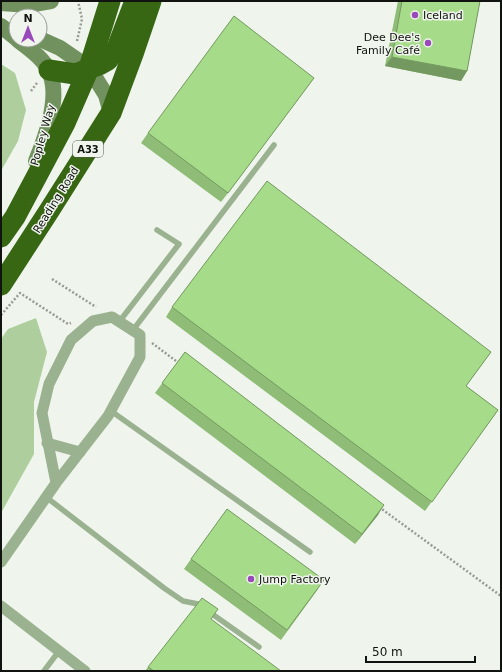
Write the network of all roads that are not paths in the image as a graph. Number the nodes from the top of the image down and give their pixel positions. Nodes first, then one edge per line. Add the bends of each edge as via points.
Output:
1 (51, 1) edge
2 (110, 1) edge
3 (135, 1) edge
4 (151, 1) edge
5 (1, 3) edge
6 (48, 43) edge
7 (28, 48) edge
8 (89, 68) junction
9 (49, 70) junction
10 (111, 113) junction
11 (274, 145) edge
12 (15, 217) junction
13 (157, 230) dead end
14 (1, 237) edge
15 (1, 285) edge
16 (116, 319) junction
17 (137, 333) junction
18 (111, 411) junction
19 (47, 443) junction
20 (80, 452) junction
21 (56, 483) junction
22 (46, 497) junction
23 (310, 552) dead end
24 (1, 562) edge
25 (1, 606) edge
26 (259, 647) dead end
27 (59, 651) junction
28 (44, 671) edge
29 (85, 671) edge

1 - 5 street via 28,5
2 - 8 highway, A33
3 - 8 highway via 117,48 108,60
4 - 10 highway, Reading Road / A33
6 - 8 street
7 - 9 street, Popley Way
8 - 9 highway via 75,74
8 - 10 street via 106,95
8 - 12 highway, A33 via 65,123
9 - 12 street, Popley Way via 54,104 42,147
10 - 15 highway, Reading Road / A33
11 - 17 lane
12 - 14 highway, A33
13 - 16 lane via 179,244
16 - 17 street
16 - 19 street via 93,321 70,340 49,384 42,413
17 - 18 street via 140,356
18 - 20 street
18 - 23 lane
19 - 20 street
19 - 21 street
20 - 21 street
21 - 22 street
22 - 24 street
22 - 26 lane via 164,588 183,601 198,604
25 - 27 street
27 - 28 lane
27 - 29 street

